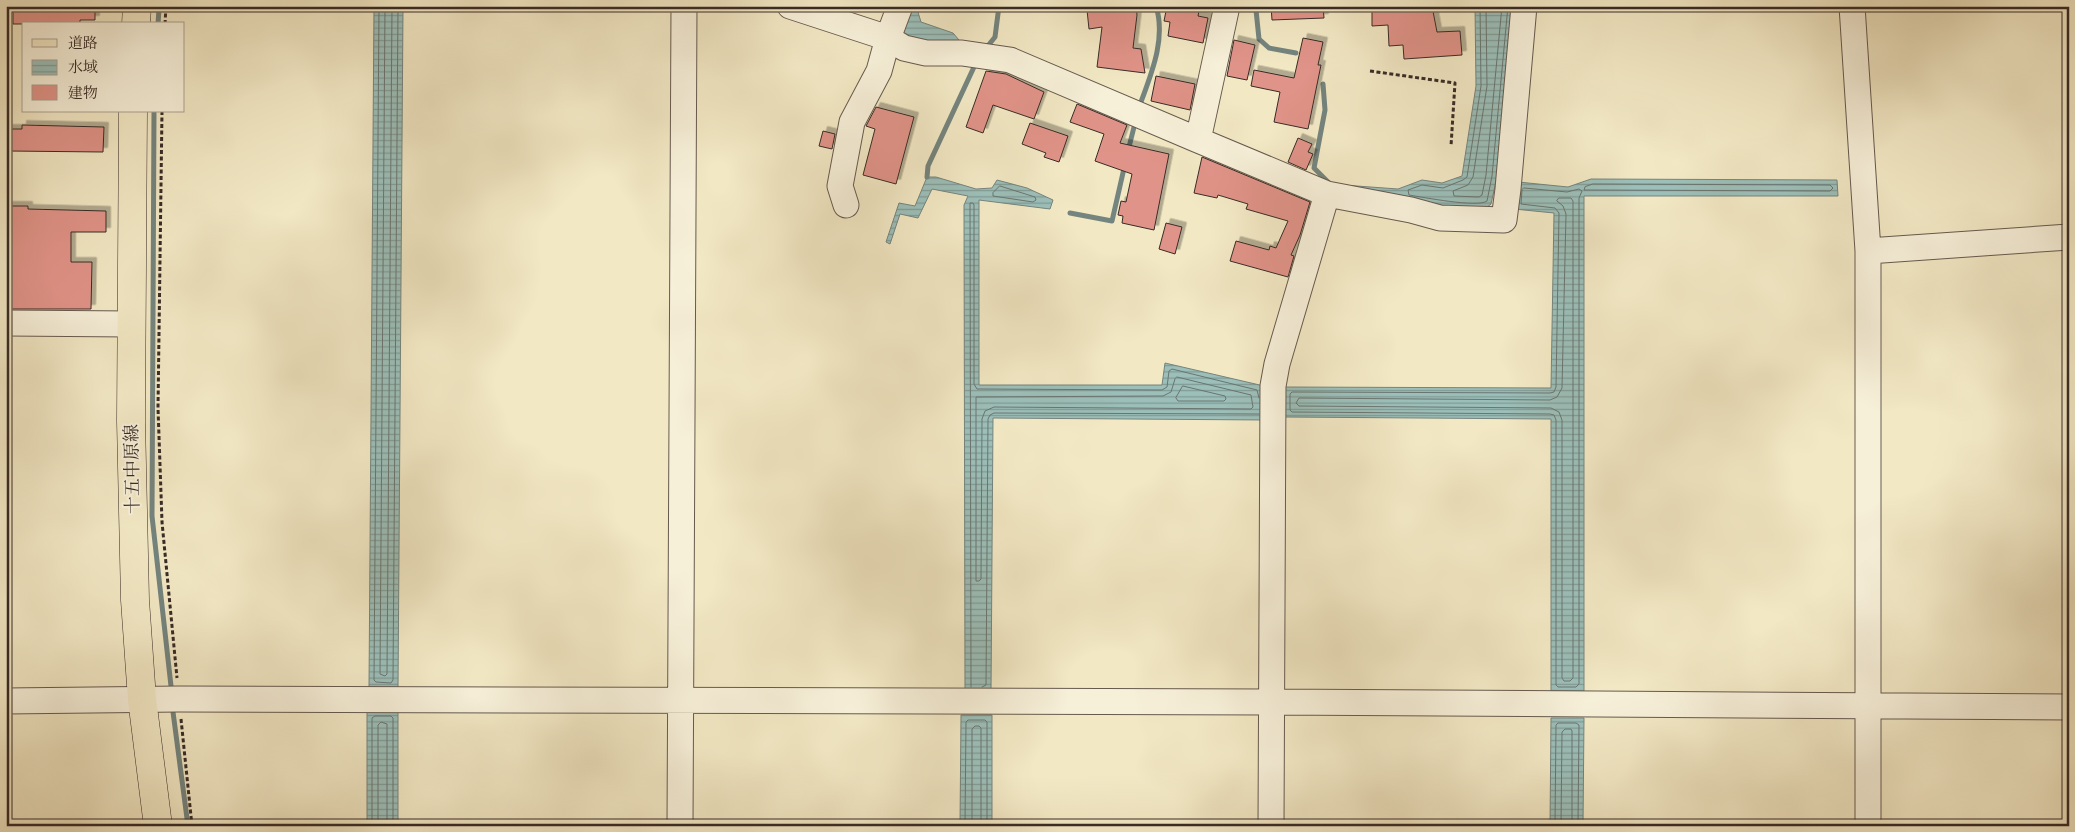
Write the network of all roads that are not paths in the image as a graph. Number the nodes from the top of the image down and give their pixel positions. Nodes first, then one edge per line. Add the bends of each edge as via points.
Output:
1 (137, 6) edge
2 (684, 6) edge
3 (790, 6) edge
4 (900, 6) edge
5 (1227, 6) edge
6 (1524, 6) edge
7 (1852, 6) edge
8 (136, 22) edge
9 (888, 38) junction
10 (133, 112) edge
11 (1198, 140) junction
12 (1328, 194) junction
13 (846, 205) dead end
14 (2069, 238) edge
15 (1868, 251) junction
16 (6, 323) edge
17 (131, 324) junction
18 (142, 699) junction
19 (6, 701) edge
20 (681, 701) junction
21 (1272, 702) junction
22 (1868, 705) junction
23 (2069, 707) edge
24 (158, 826) edge
25 (680, 826) edge
26 (1271, 826) edge
27 (1868, 826) edge

1 - 8 main road
2 - 20 street
3 - 9 street
4 - 9 street
5 - 11 street
6 - 12 street via 1504,220 1440,218
7 - 15 street
9 - 11 street via 904,48 926,54 962,53 1010,60
9 - 13 street via 879,71 852,122 840,186
10 - 17 main road, 十五中原線
11 - 12 street
12 - 21 street via 1273,386
14 - 15 street
15 - 22 street
16 - 17 street
17 - 18 main road, 十五中原線 via 132,500
18 - 19 street
18 - 20 street
18 - 24 main road, 十五中原線
20 - 21 street
20 - 25 street
21 - 22 street
21 - 26 street
22 - 23 street
22 - 27 street

